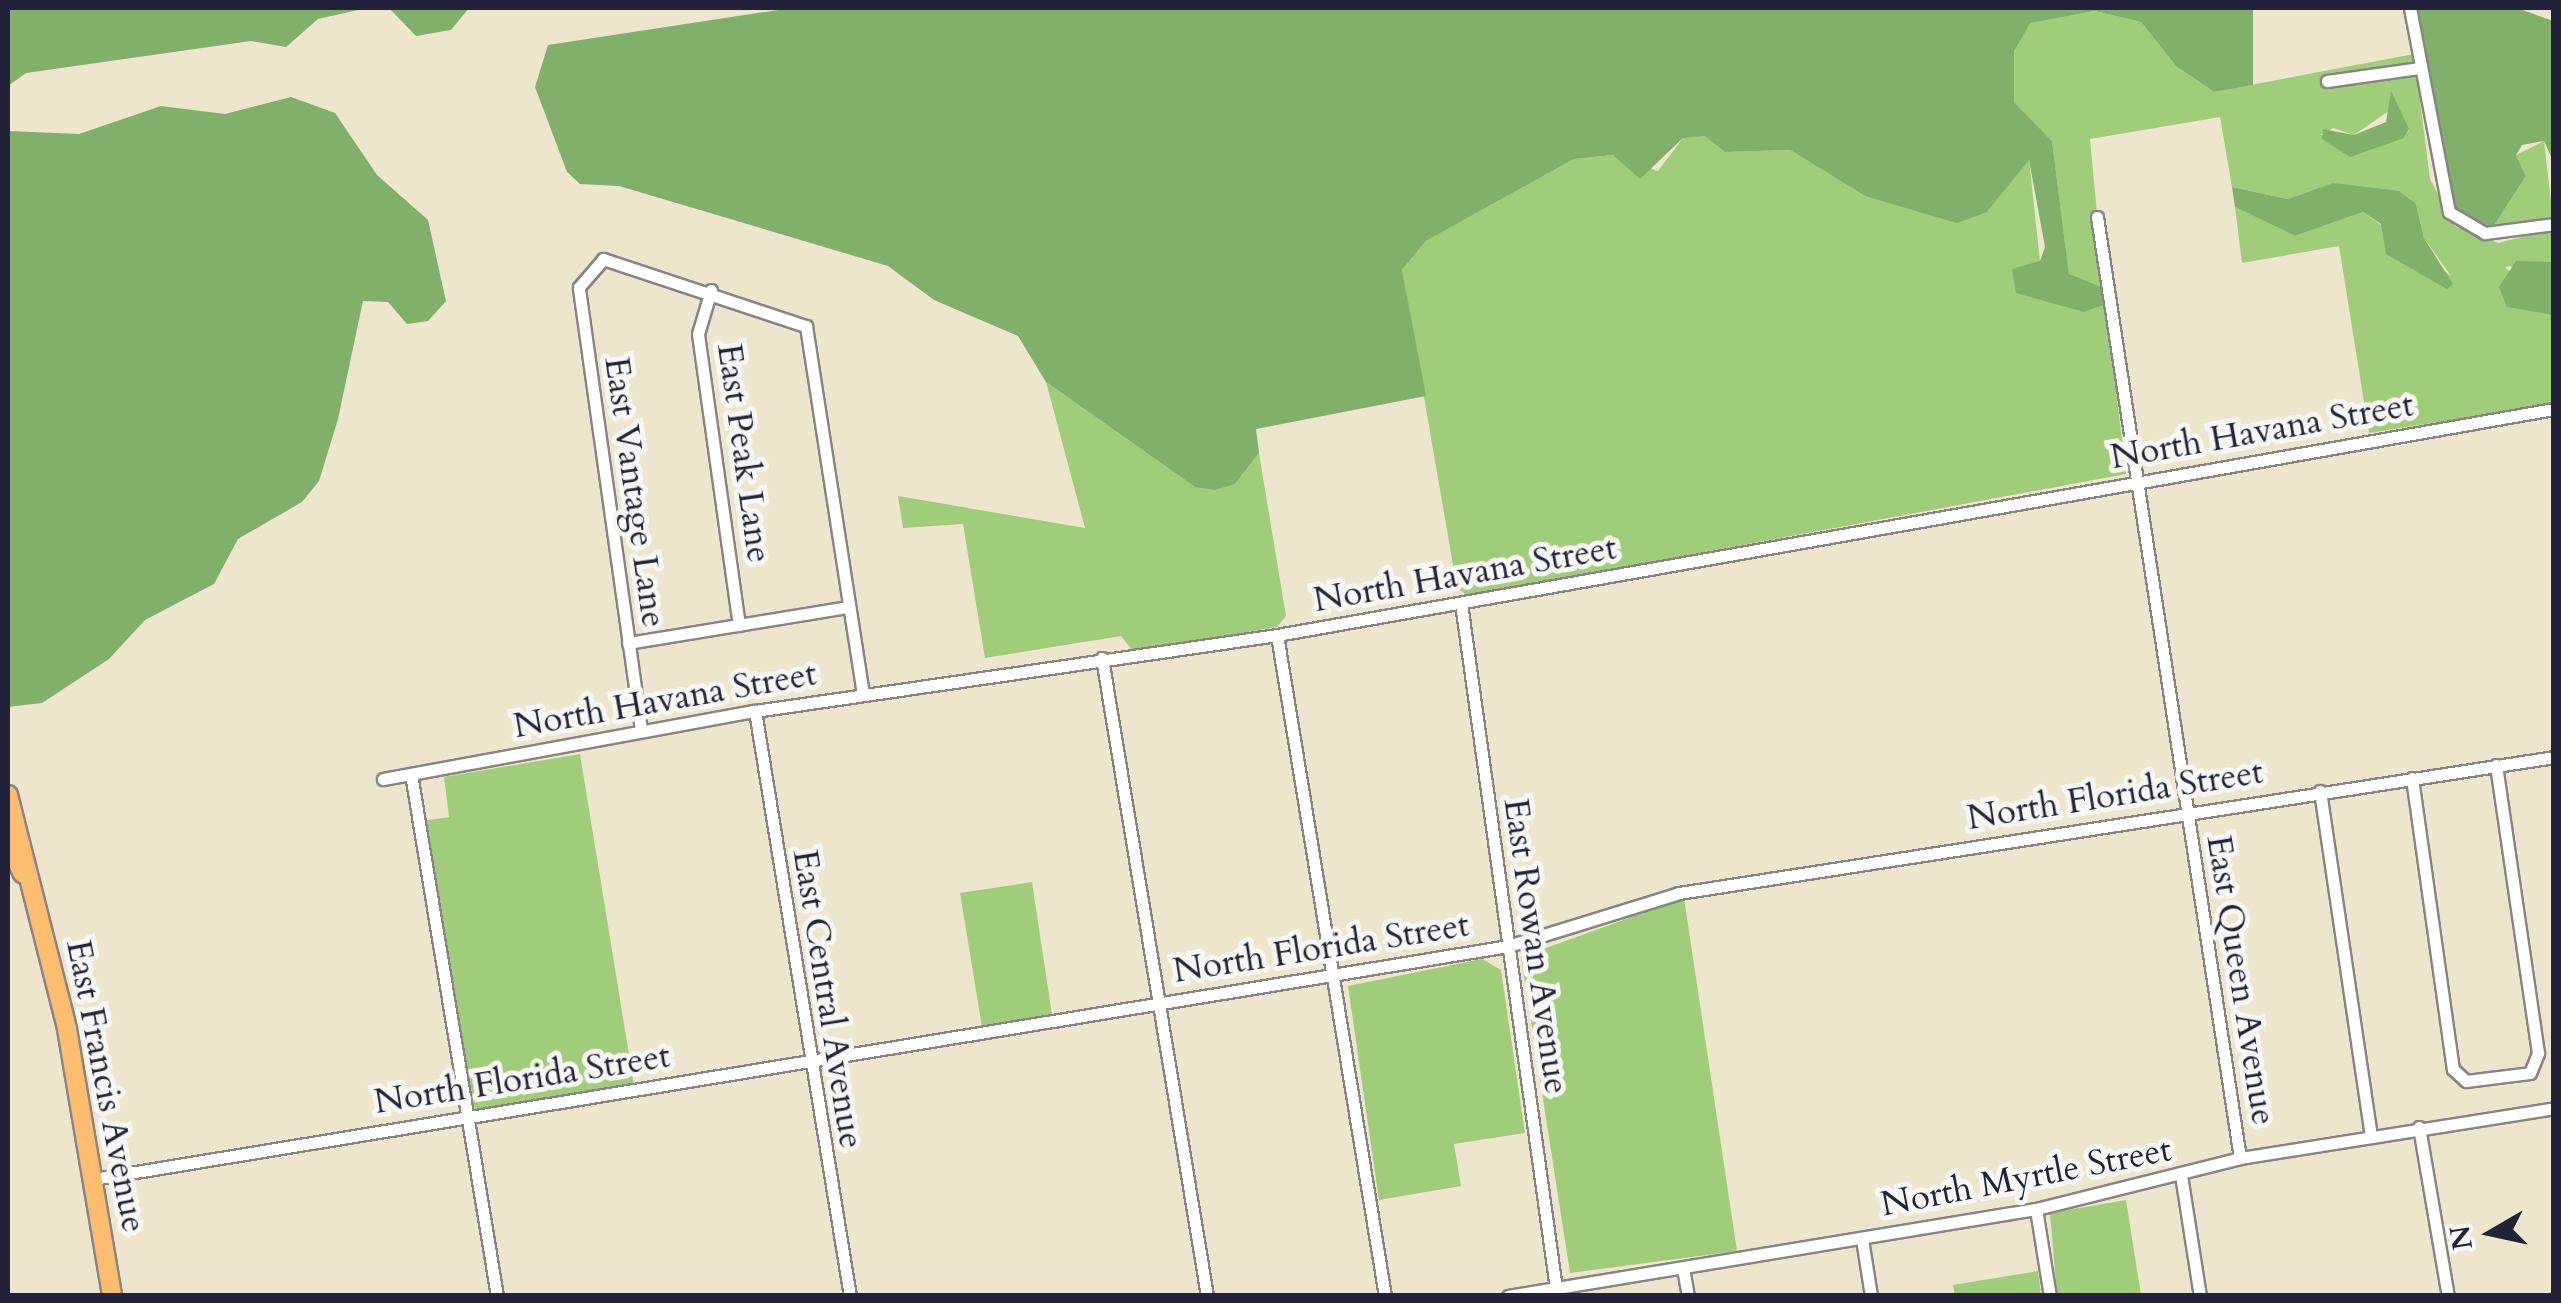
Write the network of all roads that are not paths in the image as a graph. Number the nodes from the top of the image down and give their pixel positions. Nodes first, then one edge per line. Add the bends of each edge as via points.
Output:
1 (2410, 8) edge
2 (2420, 68) junction
3 (2327, 81) dead end
4 (2096, 217) dead end
5 (2554, 224) edge
6 (712, 290) junction
7 (2554, 409) edge
8 (2138, 482) junction
9 (1462, 603) junction
10 (850, 607) junction
11 (739, 624) junction
12 (1278, 634) junction
13 (628, 642) junction
14 (1102, 658) junction
15 (863, 694) junction
16 (754, 711) junction
17 (641, 730) junction
18 (2554, 756) edge
19 (2496, 765) junction
20 (410, 774) junction
21 (2412, 778) junction
22 (383, 779) dead end
23 (2320, 791) junction
24 (8, 794) edge
25 (2188, 810) junction
26 (15, 832) edge
27 (8, 844) edge
28 (32, 890) junction
29 (1508, 946) junction
30 (1334, 974) junction
31 (1159, 1002) junction
32 (809, 1062) junction
33 (2554, 1108) edge
34 (464, 1116) junction
35 (2419, 1127) junction
36 (2372, 1135) junction
37 (2240, 1158) junction
38 (2181, 1175) junction
39 (93, 1179) junction
40 (2036, 1208) junction
41 (1862, 1238) junction
42 (1683, 1268) junction
43 (1556, 1291) edge
44 (112, 1296) edge
45 (497, 1296) edge
46 (850, 1296) edge
47 (1207, 1296) edge
48 (1386, 1296) edge
49 (1508, 1296) edge
50 (1688, 1296) edge
51 (1871, 1296) edge
52 (2050, 1296) edge
53 (2200, 1296) edge
54 (2448, 1296) edge

1 - 2 street
2 - 3 street
2 - 5 street via 2438,188 2460,222 2495,234
4 - 8 street, East Queen Avenue
6 - 10 street via 801,320 811,337
6 - 11 street, East Peak Lane via 698,334
6 - 13 street, East Vantage Lane via 616,258 590,265 578,287
7 - 8 street, North Havana Street
8 - 9 street, North Havana Street
8 - 25 street, East Queen Avenue
9 - 12 street, North Havana Street
9 - 29 street, East Rowan Avenue
10 - 11 street
10 - 15 street
11 - 13 street
12 - 14 street, North Havana Street
12 - 30 street
13 - 17 street, East Vantage Lane
14 - 15 street, North Havana Street
14 - 31 street
15 - 16 street, North Havana Street
16 - 17 street, North Havana Street
16 - 32 street, East Central Avenue
17 - 20 street, North Havana Street
18 - 19 street, North Florida Street
19 - 21 street, North Florida Street
19 - 21 street via 2538,1053 2530,1073 2466,1081 2453,1068
20 - 22 street, North Havana Street
20 - 34 street
21 - 23 street, North Florida Street
23 - 25 street, North Florida Street
23 - 36 street
24 - 26 main road
25 - 29 street, North Florida Street via 1679,894
25 - 37 street, East Queen Avenue
26 - 28 main road
27 - 28 main road
28 - 39 main road, East Francis Avenue
29 - 30 street, North Florida Street
29 - 43 street, East Rowan Avenue
30 - 31 street, North Florida Street
30 - 48 street
31 - 32 street, North Florida Street
31 - 47 street
32 - 34 street, North Florida Street
32 - 46 street, East Central Avenue
33 - 35 street, North Myrtle Street
34 - 39 street, North Florida Street
34 - 45 street
35 - 36 street, North Myrtle Street
35 - 54 street
36 - 37 street, North Myrtle Street
37 - 38 street, North Myrtle Street
38 - 40 street, North Myrtle Street
38 - 53 street
39 - 44 main road, East Francis Avenue
40 - 41 street, North Myrtle Street
40 - 52 street
41 - 42 street, North Myrtle Street
41 - 51 street
42 - 43 street, North Myrtle Street
42 - 50 street
43 - 49 street, North Myrtle Street

